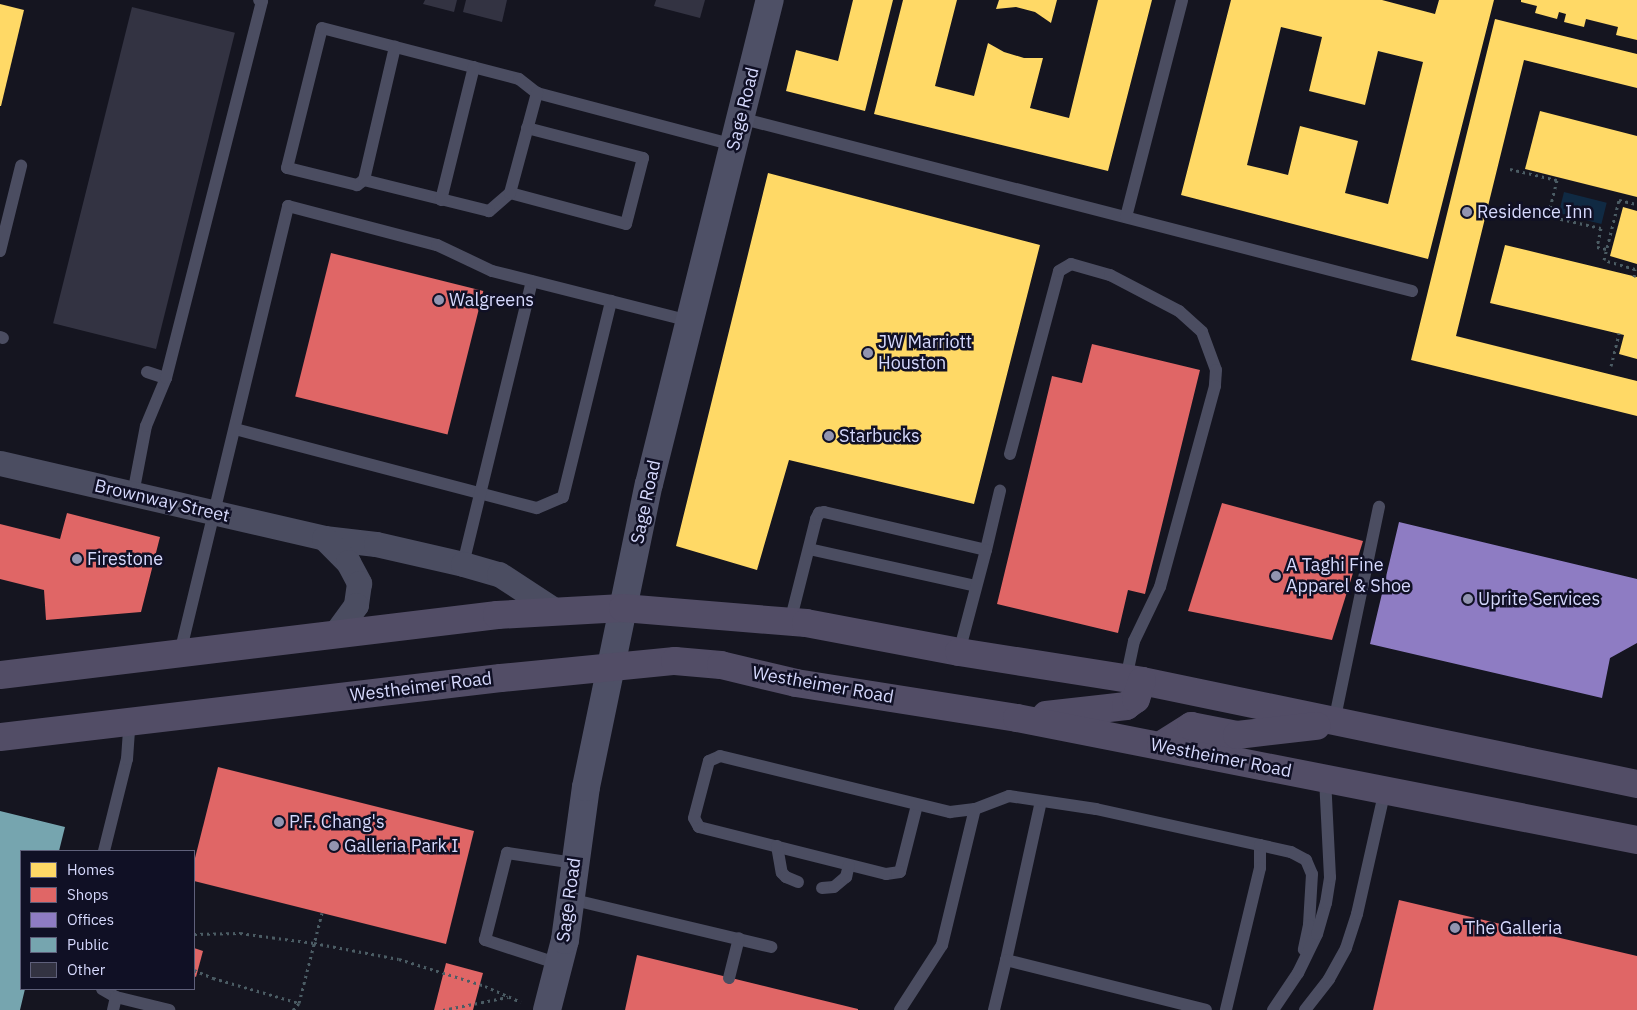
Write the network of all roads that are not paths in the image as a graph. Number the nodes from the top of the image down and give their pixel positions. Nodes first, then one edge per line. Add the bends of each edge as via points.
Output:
1 (259, 0) edge
2 (770, 0) edge
3 (1182, 0) edge
4 (395, 47) junction
5 (474, 67) junction
6 (537, 93) junction
7 (740, 118) junction
8 (527, 128) junction
9 (734, 145) junction
10 (21, 166) dead end
11 (364, 180) junction
12 (510, 194) junction
13 (441, 200) junction
14 (1126, 217) junction
15 (0, 251) edge
16 (532, 281) junction
17 (1412, 291) dead end
18 (611, 301) junction
19 (690, 321) junction
20 (147, 372) dead end
21 (166, 378) junction
22 (235, 428) junction
23 (1010, 454) dead end
24 (0, 463) edge
25 (1000, 491) dead end
26 (480, 493) junction
27 (133, 494) junction
28 (1379, 507) dead end
29 (215, 513) junction
30 (324, 538) junction
31 (809, 549) junction
32 (986, 550) junction
33 (463, 564) junction
34 (976, 586) junction
35 (623, 608) junction
36 (557, 612) junction
37 (790, 622) junction
38 (335, 634) junction
39 (959, 652) junction
40 (180, 653) junction
41 (611, 666) junction
42 (0, 675) edge
43 (1134, 680) junction
44 (1018, 718) junction
45 (130, 720) junction
46 (1336, 722) junction
47 (0, 737) edge
48 (1161, 745) junction
49 (1325, 778) junction
50 (1637, 784) edge
51 (1385, 790) junction
52 (1041, 801) junction
53 (917, 805) junction
54 (975, 808) junction
55 (1637, 840) edge
56 (1260, 845) junction
57 (777, 846) junction
58 (104, 850) edge
59 (575, 864) junction
60 (849, 865) junction
61 (798, 882) dead end
62 (822, 888) dead end
63 (570, 899) junction
64 (739, 938) junction
65 (770, 946) dead end
66 (1006, 960) junction
67 (559, 964) junction
68 (1298, 973) junction
69 (729, 978) dead end
70 (103, 990) edge
71 (115, 1004) edge
72 (538, 1007) edge
73 (169, 1010) edge
74 (900, 1010) edge
75 (994, 1010) edge
76 (1206, 1010) edge
77 (1226, 1010) edge
78 (1273, 1010) edge
79 (1305, 1010) edge

1 - 21 lane via 262,1
2 - 7 main road, Sage Road
3 - 14 lane
4 - 5 lane
4 - 11 lane
4 - 11 lane via 322,28 288,168 357,185
5 - 6 lane via 519,79
5 - 13 lane
6 - 8 lane
6 - 9 lane
7 - 9 main road, Sage Road
7 - 14 lane
8 - 12 lane
8 - 12 lane via 643,158 626,224
9 - 19 main road, Sage Road
10 - 15 lane
11 - 13 lane
12 - 13 lane via 488,211
14 - 17 lane
16 - 18 lane
16 - 22 lane via 492,271 438,245 288,206
16 - 26 lane
18 - 19 lane
18 - 26 lane via 563,497 536,508
19 - 35 main road, Sage Road via 649,484
20 - 21 lane
21 - 27 lane via 146,426
22 - 26 lane
22 - 29 lane
23 - 43 lane via 1059,271 1071,264 1110,275 1179,311 1202,332 1216,370 1215,386 1160,587 1134,641
24 - 27 street, Brownway Street
25 - 32 lane
26 - 33 lane
27 - 29 street, Brownway Street
28 - 46 lane
29 - 30 street, Brownway Street
29 - 40 lane
30 - 33 street, Brownway Street via 376,544
30 - 38 street via 348,562 359,583 356,606
31 - 32 lane via 819,513 824,512
31 - 34 lane
31 - 37 lane
32 - 34 lane
33 - 36 street, Brownway Street via 499,574
34 - 39 lane
35 - 36 main road
35 - 37 main road
35 - 41 main road, Sage Road
36 - 38 main road via 497,614
37 - 39 main road
38 - 40 main road
39 - 43 main road
40 - 42 main road
41 - 44 main road, Westheimer Road via 675,661 721,665 796,683
41 - 45 main road, Westheimer Road
41 - 59 main road, Sage Road via 586,787
43 - 44 main road via 1136,699 1126,706
43 - 46 main road
44 - 48 main road, Westheimer Road
45 - 47 main road, Westheimer Road
45 - 58 lane via 127,759
46 - 48 main road via 1236,735 1191,726
46 - 50 main road
48 - 49 main road, Westheimer Road
49 - 51 main road, Westheimer Road
49 - 68 lane via 1330,878 1317,934
51 - 55 main road, Westheimer Road
51 - 79 lane via 1346,948 1329,979
52 - 54 lane via 1009,796
52 - 56 lane via 1096,809
52 - 66 lane
53 - 54 lane via 950,812
53 - 57 lane via 720,756 709,761 694,818 699,827
53 - 60 lane via 900,872 886,874
54 - 74 lane via 942,945
56 - 68 lane via 1291,852 1306,860 1312,874 1309,925
56 - 77 lane via 1260,868
57 - 60 lane
57 - 61 lane via 782,873
59 - 63 main road, Sage Road
59 - 67 lane via 507,853 485,940
60 - 62 lane via 846,877 834,887
63 - 64 lane
63 - 67 main road, Sage Road
64 - 65 lane
64 - 69 lane
66 - 75 lane
66 - 76 lane
67 - 72 main road, Sage Road
68 - 78 lane
70 - 71 lane
71 - 73 lane

